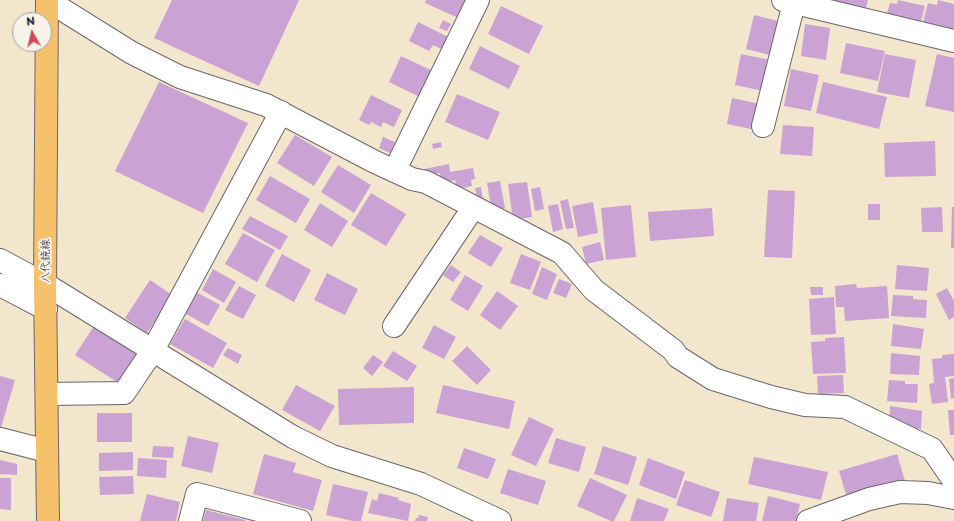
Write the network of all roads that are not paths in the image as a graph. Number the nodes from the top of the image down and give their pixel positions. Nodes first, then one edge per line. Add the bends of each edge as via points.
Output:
1 (47, 0) edge
2 (478, 0) edge
3 (789, 1) edge
4 (954, 42) edge
5 (281, 112) junction
6 (763, 126) dead end
7 (395, 170) junction
8 (473, 208) junction
9 (0, 260) edge
10 (45, 284) junction
11 (0, 285) edge
12 (46, 309) junction
13 (394, 326) dead end
14 (153, 350) junction
15 (47, 394) junction
16 (0, 438) edge
17 (47, 451) junction
18 (954, 481) edge
19 (954, 498) edge
20 (48, 521) edge
21 (190, 521) edge
22 (300, 521) edge
23 (500, 521) edge
24 (808, 521) edge

1 - 5 street via 132,53 180,77
1 - 10 main road, 八代鏡線
2 - 7 street
3 - 4 street
3 - 6 street
5 - 7 street
5 - 14 street
7 - 8 street via 426,182
8 - 13 street
8 - 18 street via 562,253 594,290 678,357 712,379 805,405 845,407 932,449
9 - 10 street
10 - 12 main road, 八代鏡線
10 - 14 street
11 - 12 street
12 - 15 main road, 八代鏡線
14 - 15 street via 124,393
14 - 23 street via 293,437 332,456 421,484
15 - 17 main road, 八代鏡線
16 - 17 street
17 - 20 main road, 八代鏡線
19 - 24 street via 928,493 900,492 869,498
21 - 22 street via 197,494

